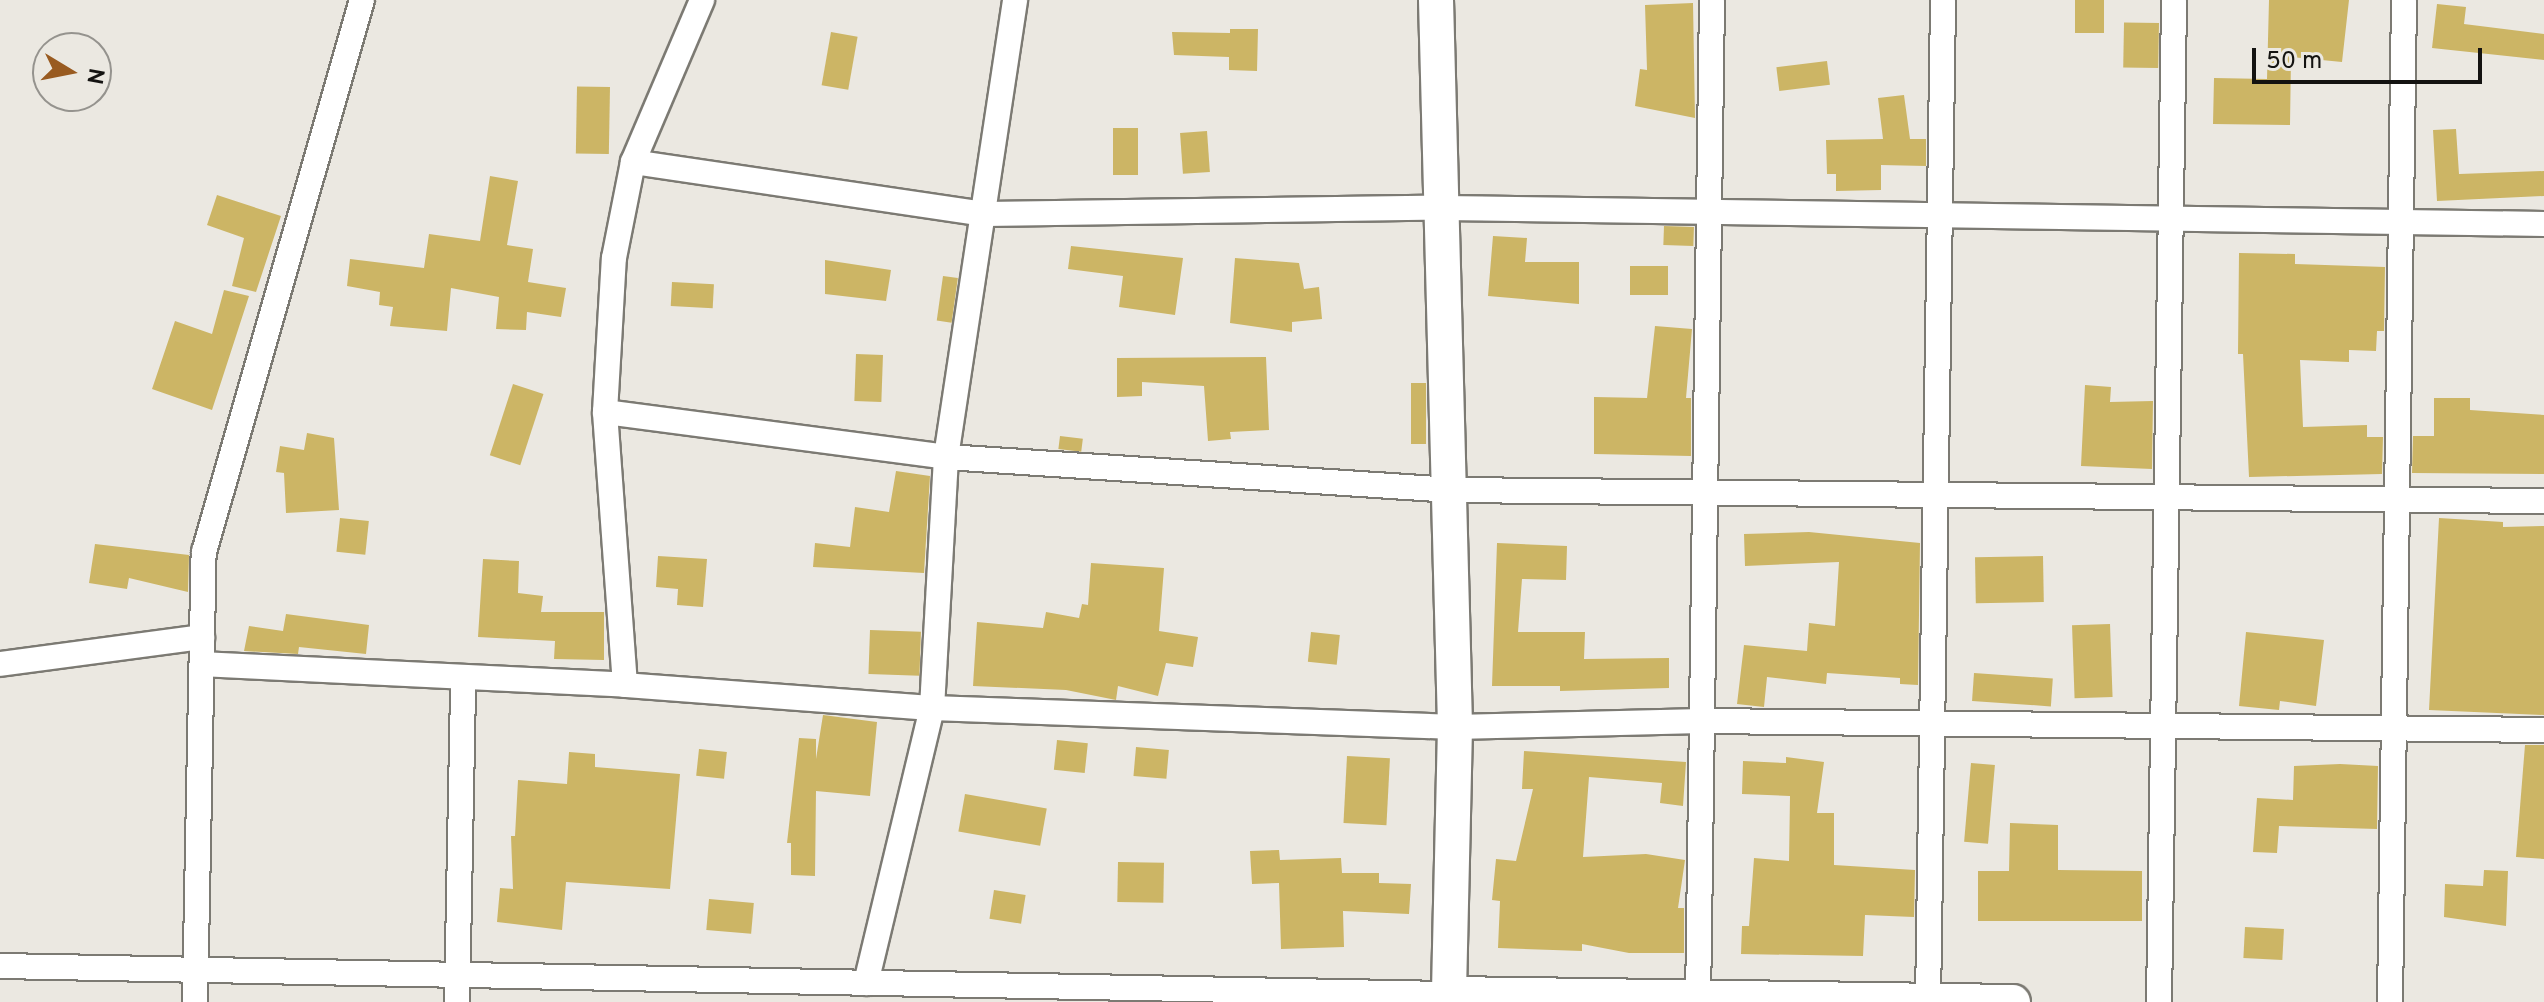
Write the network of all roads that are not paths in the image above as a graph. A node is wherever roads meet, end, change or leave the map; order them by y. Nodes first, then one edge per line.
1 (362, 0) edge
2 (702, 0) edge
3 (1015, 0) edge
4 (1436, 0) edge
5 (1712, 0) edge
6 (1943, 0) edge
7 (2174, 0) edge
8 (2404, 0) edge
9 (633, 162) junction
10 (1442, 208) junction
11 (1709, 213) junction
12 (985, 214) junction
13 (1939, 216) junction
14 (2171, 219) junction
15 (2401, 222) junction
16 (2544, 224) edge
17 (605, 412) junction
18 (946, 457) junction
19 (1452, 490) junction
20 (1705, 490) junction
21 (1935, 493) junction
22 (2167, 496) junction
23 (2397, 499) junction
24 (2544, 501) edge
25 (202, 637) junction
26 (0, 664) edge
27 (202, 664) junction
28 (463, 677) junction
29 (625, 685) junction
30 (932, 708) junction
31 (1702, 721) junction
32 (1932, 724) junction
33 (2163, 726) junction
34 (1455, 727) junction
35 (2393, 729) junction
36 (2544, 730) edge
37 (0, 966) edge
38 (196, 970) junction
39 (457, 975) junction
40 (866, 983) junction
41 (1444, 998) edge
42 (1698, 1000) edge
43 (195, 1002) edge
44 (457, 1002) edge
45 (1928, 1002) edge
46 (2013, 1002) edge
47 (2159, 1002) edge
48 (2390, 1002) edge

1 - 25 street
2 - 9 street
3 - 12 street
4 - 10 main road
5 - 11 street
6 - 13 street
7 - 14 street
8 - 15 street
9 - 12 street
9 - 17 street
10 - 11 street
10 - 12 street
10 - 19 main road
11 - 13 street
11 - 20 street
12 - 18 street
13 - 14 street
13 - 21 street
14 - 15 street
14 - 22 street
15 - 16 street
15 - 23 street
17 - 18 street
17 - 29 street
18 - 19 street
18 - 30 street
19 - 20 street
19 - 34 main road
20 - 21 street
20 - 31 street
21 - 22 street
21 - 32 street
22 - 23 street
22 - 33 street
23 - 24 street
23 - 35 street
25 - 26 street
25 - 27 street
27 - 28 street
27 - 38 street
28 - 29 street
28 - 39 street
29 - 30 street
30 - 34 street
30 - 40 street
31 - 32 street
31 - 34 street
31 - 42 street
32 - 33 street
32 - 45 street
33 - 35 street
33 - 47 street
34 - 41 main road
35 - 36 street
35 - 48 street
37 - 38 street
38 - 39 street
38 - 43 street
39 - 40 street
39 - 44 street
40 - 41 street
41 - 42 main road
42 - 45 main road
45 - 46 main road

